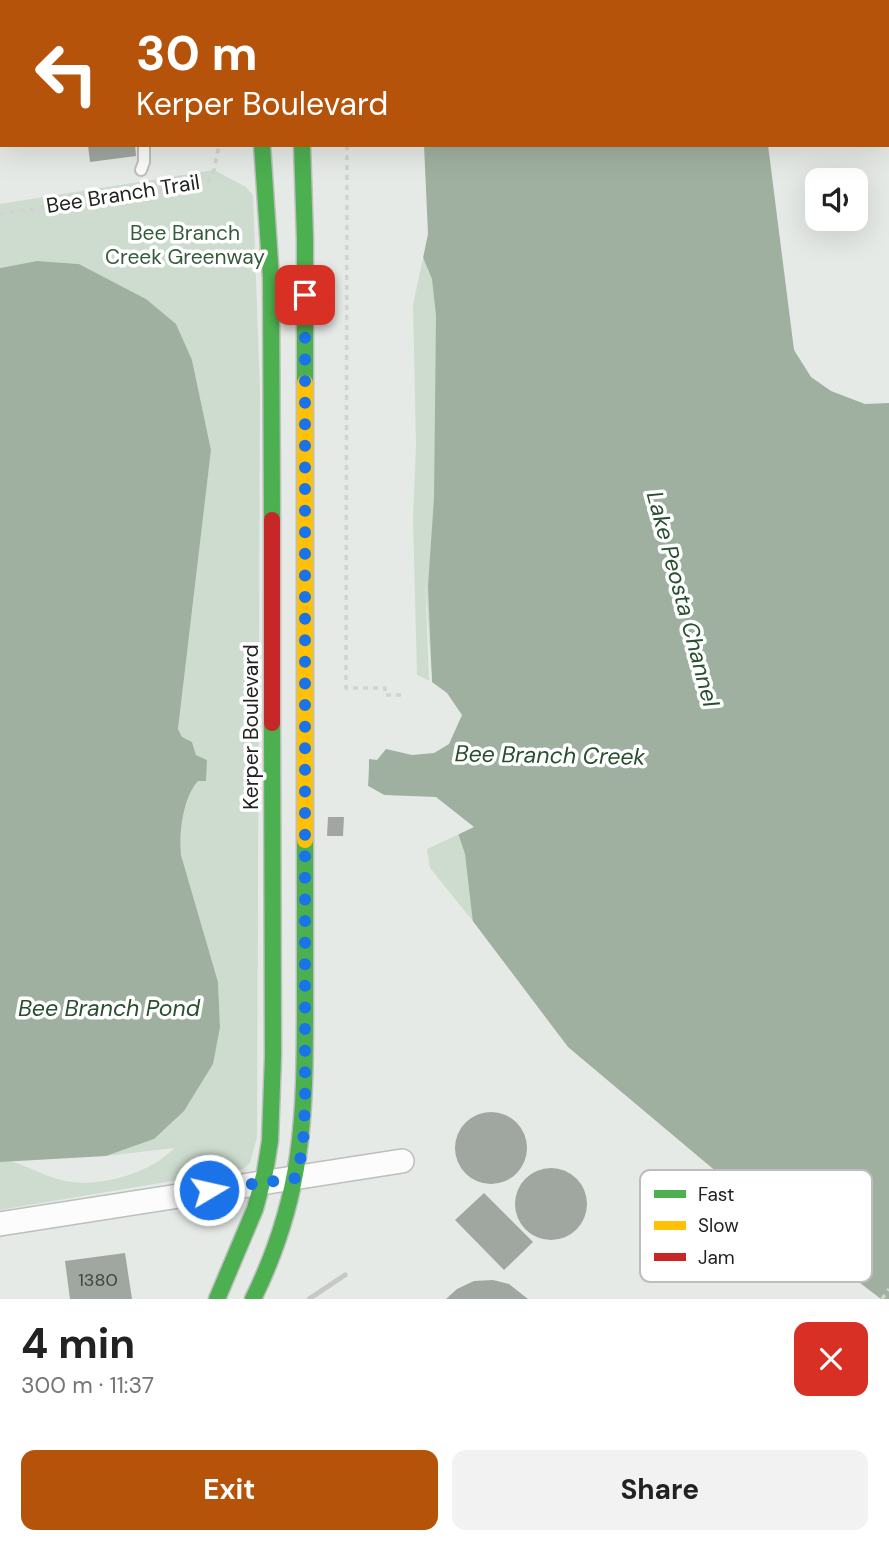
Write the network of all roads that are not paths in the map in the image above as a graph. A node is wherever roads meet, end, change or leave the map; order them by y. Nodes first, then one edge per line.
1 (144, 147) edge
2 (262, 147) edge
3 (302, 147) edge
4 (141, 170) dead end
5 (402, 1161) dead end
6 (296, 1178) junction
7 (262, 1182) junction
8 (0, 1224) edge
9 (217, 1299) edge
10 (253, 1299) edge

1 - 4 lane
2 - 7 main road, Kerper Boulevard
3 - 6 main road
5 - 6 street
6 - 7 street
6 - 10 main road
7 - 8 street
7 - 9 main road, Kerper Boulevard

